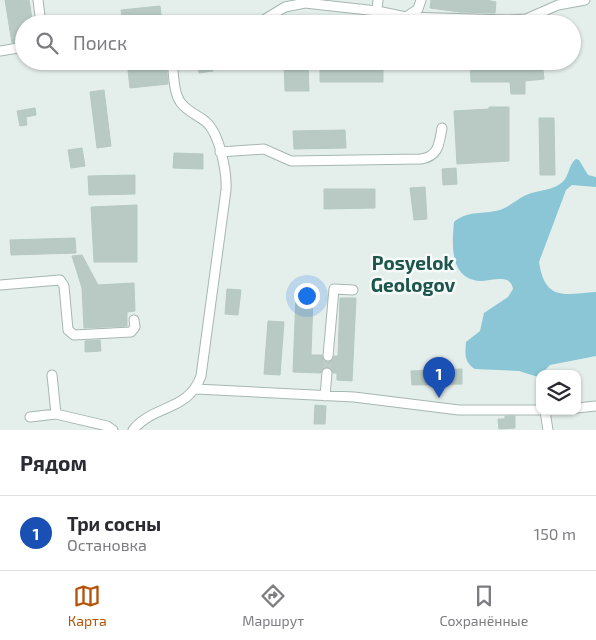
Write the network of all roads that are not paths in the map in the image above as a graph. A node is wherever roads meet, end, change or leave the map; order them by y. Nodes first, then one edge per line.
1 (38, 0) edge
2 (378, 0) edge
3 (422, 0) edge
4 (585, 0) edge
5 (305, 1) edge
6 (556, 2) edge
7 (341, 4) edge
8 (377, 11) junction
9 (40, 15) edge
10 (272, 15) edge
11 (396, 15) edge
12 (409, 15) edge
13 (535, 15) edge
14 (15, 48) edge
15 (0, 51) edge
16 (174, 70) edge
17 (442, 128) dead end
18 (220, 152) junction
19 (0, 285) edge
20 (353, 290) dead end
21 (134, 320) dead end
22 (328, 356) tunnel mouth
23 (327, 373) tunnel mouth
24 (52, 375) dead end
25 (196, 389) junction
26 (325, 396) junction
27 (596, 406) edge
28 (581, 408) edge
29 (536, 410) edge
30 (56, 414) junction
31 (545, 415) edge
32 (30, 417) dead end
33 (113, 430) edge
34 (133, 430) edge
35 (548, 430) edge

1 - 9 street
2 - 8 street
3 - 12 street
4 - 6 street
5 - 7 street
5 - 10 street
6 - 13 street
7 - 8 street
8 - 11 street
14 - 15 street
16 - 18 street
17 - 18 street
18 - 25 street
19 - 21 street
20 - 22 street
23 - 26 street
24 - 30 street
25 - 26 street
25 - 34 street
26 - 29 street
27 - 28 street
30 - 32 street
30 - 33 street
31 - 35 street

